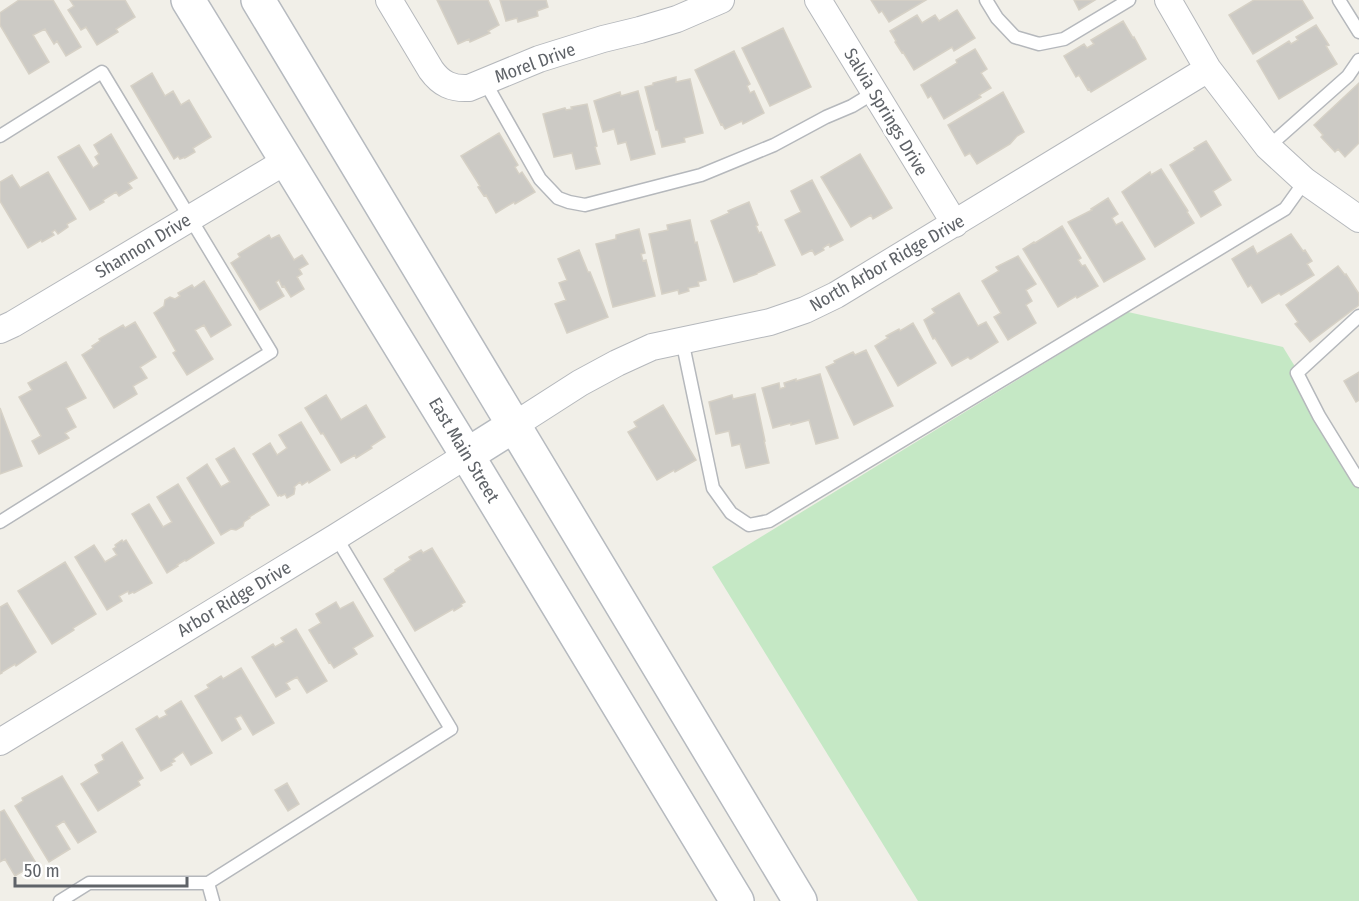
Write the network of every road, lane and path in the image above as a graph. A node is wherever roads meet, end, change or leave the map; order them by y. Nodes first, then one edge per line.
1 (188, 0) edge
2 (258, 0) edge
3 (389, 0) edge
4 (721, 0) edge
5 (818, 0) edge
6 (986, 0) edge
7 (1129, 0) edge
8 (1168, 0) edge
9 (1339, 0) edge
10 (1359, 32) edge
11 (1359, 60) edge
12 (1208, 69) junction
13 (485, 82) junction
14 (874, 92) junction
15 (0, 136) edge
16 (1268, 147) junction
17 (286, 161) junction
18 (1305, 182) junction
19 (1357, 212) edge
20 (190, 218) junction
21 (955, 224) junction
22 (1359, 316) edge
23 (0, 330) edge
24 (682, 340) junction
25 (513, 426) junction
26 (467, 455) junction
27 (1359, 481) edge
28 (0, 522) edge
29 (336, 537) junction
30 (0, 742) edge
31 (208, 883) junction
32 (60, 901) edge
33 (213, 901) edge
34 (737, 901) edge
35 (800, 901) edge

1 - 17 main road, East Main Street
2 - 25 main road
3 - 13 street, Morel Drive
4 - 13 street, Morel Drive
5 - 14 street, Salvia Springs Drive
6 - 7 lane
8 - 12 street
9 - 10 lane
11 - 16 lane
12 - 16 street
12 - 21 street, North Arbor Ridge Drive
13 - 14 lane
14 - 21 street, Salvia Springs Drive
15 - 20 lane
16 - 18 street
17 - 20 street, Shannon Drive
17 - 26 main road, East Main Street
18 - 19 street
18 - 24 lane
20 - 23 street, Shannon Drive
20 - 28 lane
21 - 24 street, North Arbor Ridge Drive
22 - 27 lane
24 - 25 street, North Arbor Ridge Drive
25 - 26 main road
25 - 35 main road
26 - 29 street, Arbor Ridge Drive
26 - 34 main road, East Main Street
29 - 30 street, Arbor Ridge Drive
29 - 31 lane
31 - 32 lane
31 - 33 lane

